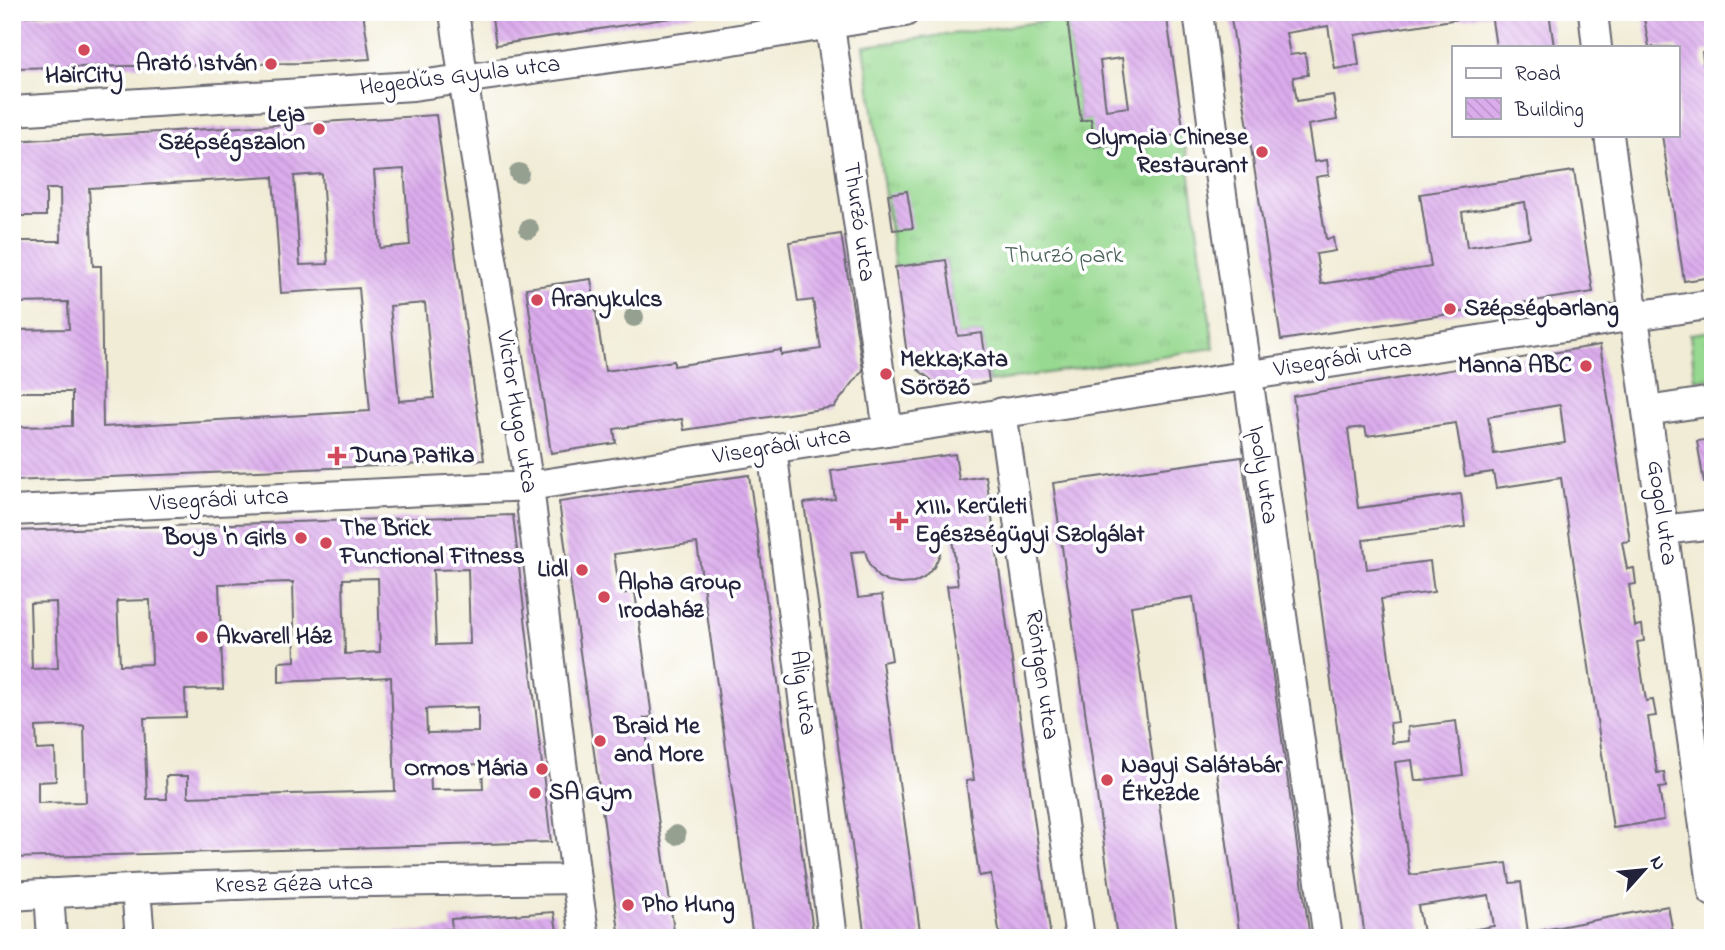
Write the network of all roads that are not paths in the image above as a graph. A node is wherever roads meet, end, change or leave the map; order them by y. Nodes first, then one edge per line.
1 (454, 12) edge
2 (905, 12) edge
3 (1199, 12) edge
4 (1593, 12) edge
5 (829, 18) edge
6 (1597, 46) edge
7 (463, 79) junction
8 (12, 111) edge
9 (1609, 136) edge
10 (1713, 303) edge
11 (1634, 316) junction
12 (1247, 375) junction
13 (1713, 401) edge
14 (1647, 411) junction
15 (1002, 412) junction
16 (888, 431) junction
17 (772, 448) junction
18 (529, 486) junction
19 (12, 511) edge
20 (1713, 524) edge
21 (1663, 530) junction
22 (576, 879) junction
23 (135, 889) junction
24 (1713, 892) edge
25 (49, 893) junction
26 (12, 896) edge
27 (52, 938) edge
28 (140, 938) edge
29 (585, 938) edge
30 (833, 938) edge
31 (1080, 938) edge
32 (1328, 938) edge

1 - 7 street, Victor Hugo utca
2 - 5 street, Hegedűs Gyula utca
3 - 12 street, Ipoly utca
4 - 6 street
5 - 7 street, Hegedűs Gyula utca
5 - 16 street, Thurzó utca
7 - 8 street, Hegedűs Gyula utca
7 - 18 street, Victor Hugo utca
9 - 11 street, Gogol utca
10 - 11 street, Visegrádi utca
11 - 12 street, Visegrádi utca
11 - 14 street, Gogol utca
12 - 15 street, Visegrádi utca
12 - 32 street, Ipoly utca
13 - 14 street
14 - 21 street, Gogol utca
15 - 16 street, Visegrádi utca
15 - 31 street, Röntgen utca
16 - 17 street, Visegrádi utca
17 - 18 street, Visegrádi utca
17 - 30 street, Alig utca
18 - 19 street, Visegrádi utca
18 - 22 street, Victor Hugo utca
20 - 21 street
21 - 24 street, Gogol utca
22 - 23 street, Kresz Géza utca
22 - 29 street, Victor Hugo utca
23 - 25 street, Kresz Géza utca
23 - 28 street
25 - 26 street, Kresz Géza utca
25 - 27 street

